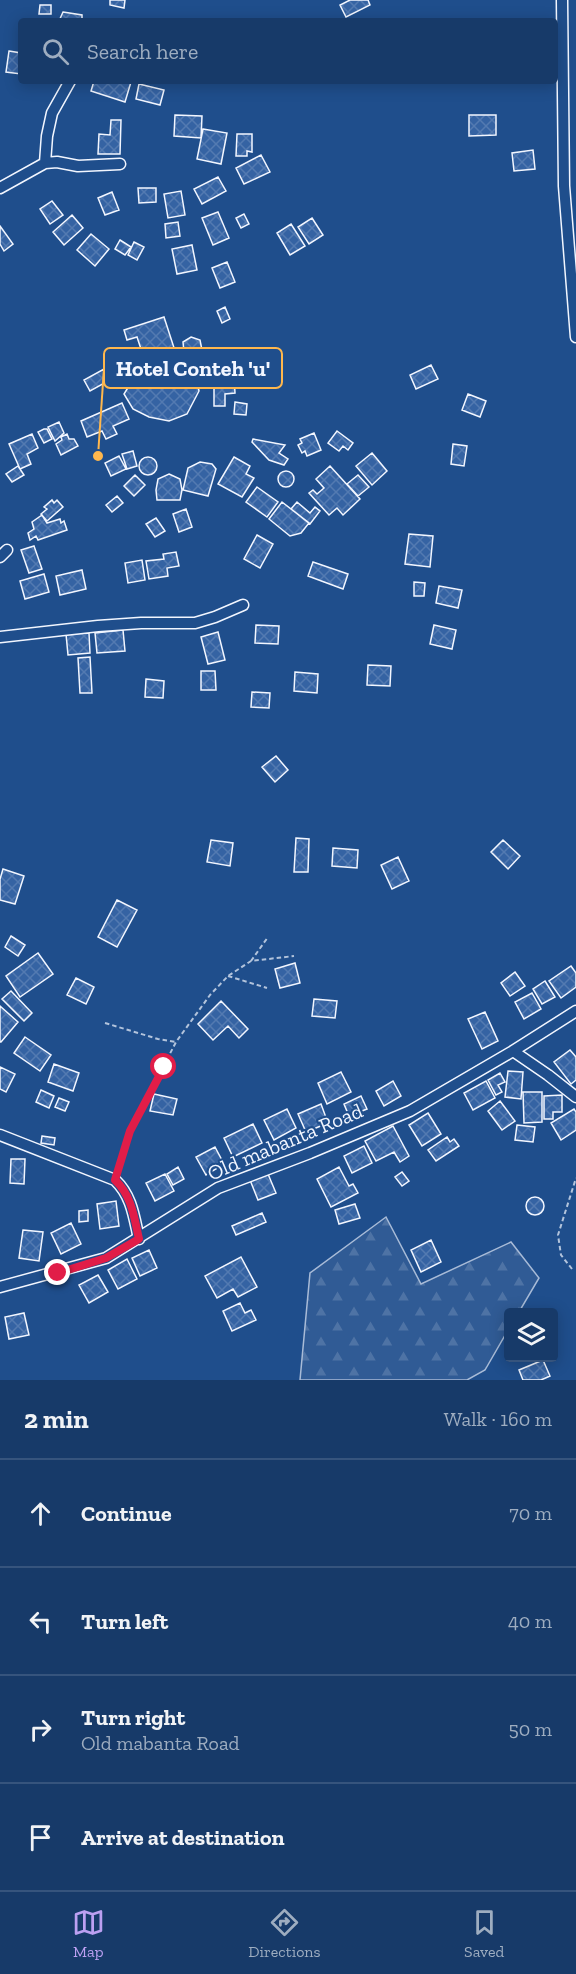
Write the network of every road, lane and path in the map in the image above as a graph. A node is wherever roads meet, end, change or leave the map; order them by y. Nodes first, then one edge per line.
1 (562, 0) edge
2 (68, 84) edge
3 (45, 163) junction
4 (120, 164) dead end
5 (0, 188) edge
6 (576, 337) edge
7 (243, 605) dead end
8 (0, 637) edge
9 (268, 937) dead end
10 (294, 956) dead end
11 (250, 961) junction
12 (228, 976) junction
13 (267, 988) dead end
14 (576, 1011) edge
15 (105, 1023) dead end
16 (176, 1042) junction
17 (513, 1051) junction
18 (576, 1097) edge
19 (0, 1135) edge
20 (576, 1178) edge
21 (115, 1180) junction
22 (139, 1239) junction
23 (572, 1269) dead end
24 (0, 1287) edge

1 - 6 street
2 - 3 street
3 - 4 street
3 - 5 street
7 - 8 street
9 - 11 path
10 - 11 path
11 - 12 path
12 - 13 path
12 - 16 path
14 - 17 street, Old mabanta Road
15 - 16 path
16 - 21 path
17 - 18 street
17 - 22 street, Old mabanta Road
19 - 21 street
20 - 23 path
21 - 22 street
22 - 24 street, Old mabanta Road

